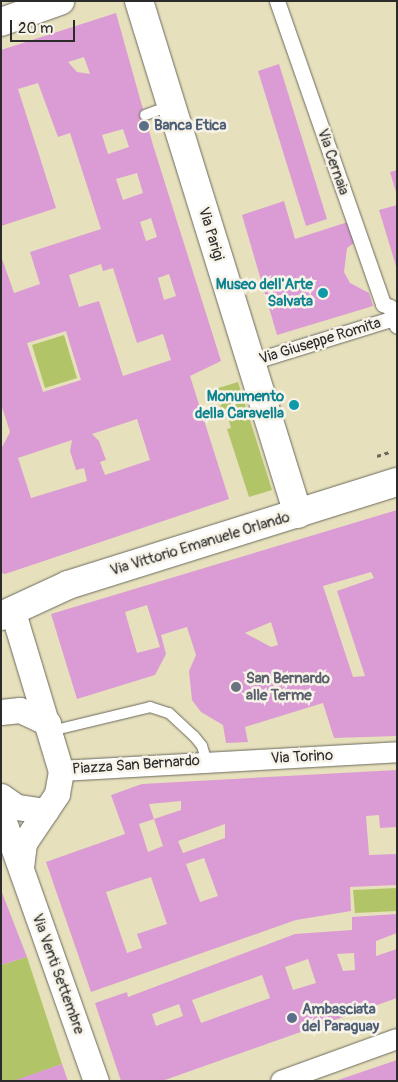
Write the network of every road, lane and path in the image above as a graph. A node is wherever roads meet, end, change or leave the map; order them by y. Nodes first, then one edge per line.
1 (60, 1) edge
2 (139, 1) edge
3 (277, 1) edge
4 (1, 22) edge
5 (171, 106) junction
6 (145, 115) dead end
7 (396, 320) edge
8 (251, 362) junction
9 (388, 458) edge
10 (397, 482) edge
11 (295, 506) junction
12 (5, 612) edge
13 (1, 712) edge
14 (49, 727) junction
15 (397, 752) edge
16 (207, 762) junction
17 (61, 771) junction
18 (1, 796) edge
19 (46, 810) junction
20 (1, 813) edge
21 (21, 867) junction
22 (397, 1039) edge
23 (96, 1081) edge
24 (281, 1081) edge

1 - 4 main road
2 - 5 main road, Via Parigi
3 - 7 street, Via Cernaia
5 - 6 lane
5 - 8 main road, Via Parigi
7 - 8 street, Via Giuseppe Romita
8 - 11 main road, Via Giuseppe Romita
9 - 11 main road, Via Vittorio Emanuele Orlando
10 - 11 main road, Via Vittorio Emanuele Orlando
11 - 12 main road, Via Vittorio Emanuele Orlando
12 - 14 street, Piazza San Bernardo
13 - 14 street
14 - 16 lane, Piazza San Bernardo
14 - 17 street, Piazza San Bernardo
15 - 16 street, Via Torino
16 - 17 street, Piazza San Bernardo
17 - 19 street, Piazza San Bernardo
18 - 19 street
19 - 21 street, Piazza San Bernardo
20 - 21 street
21 - 23 street, Via Venti Settembre
22 - 24 street

